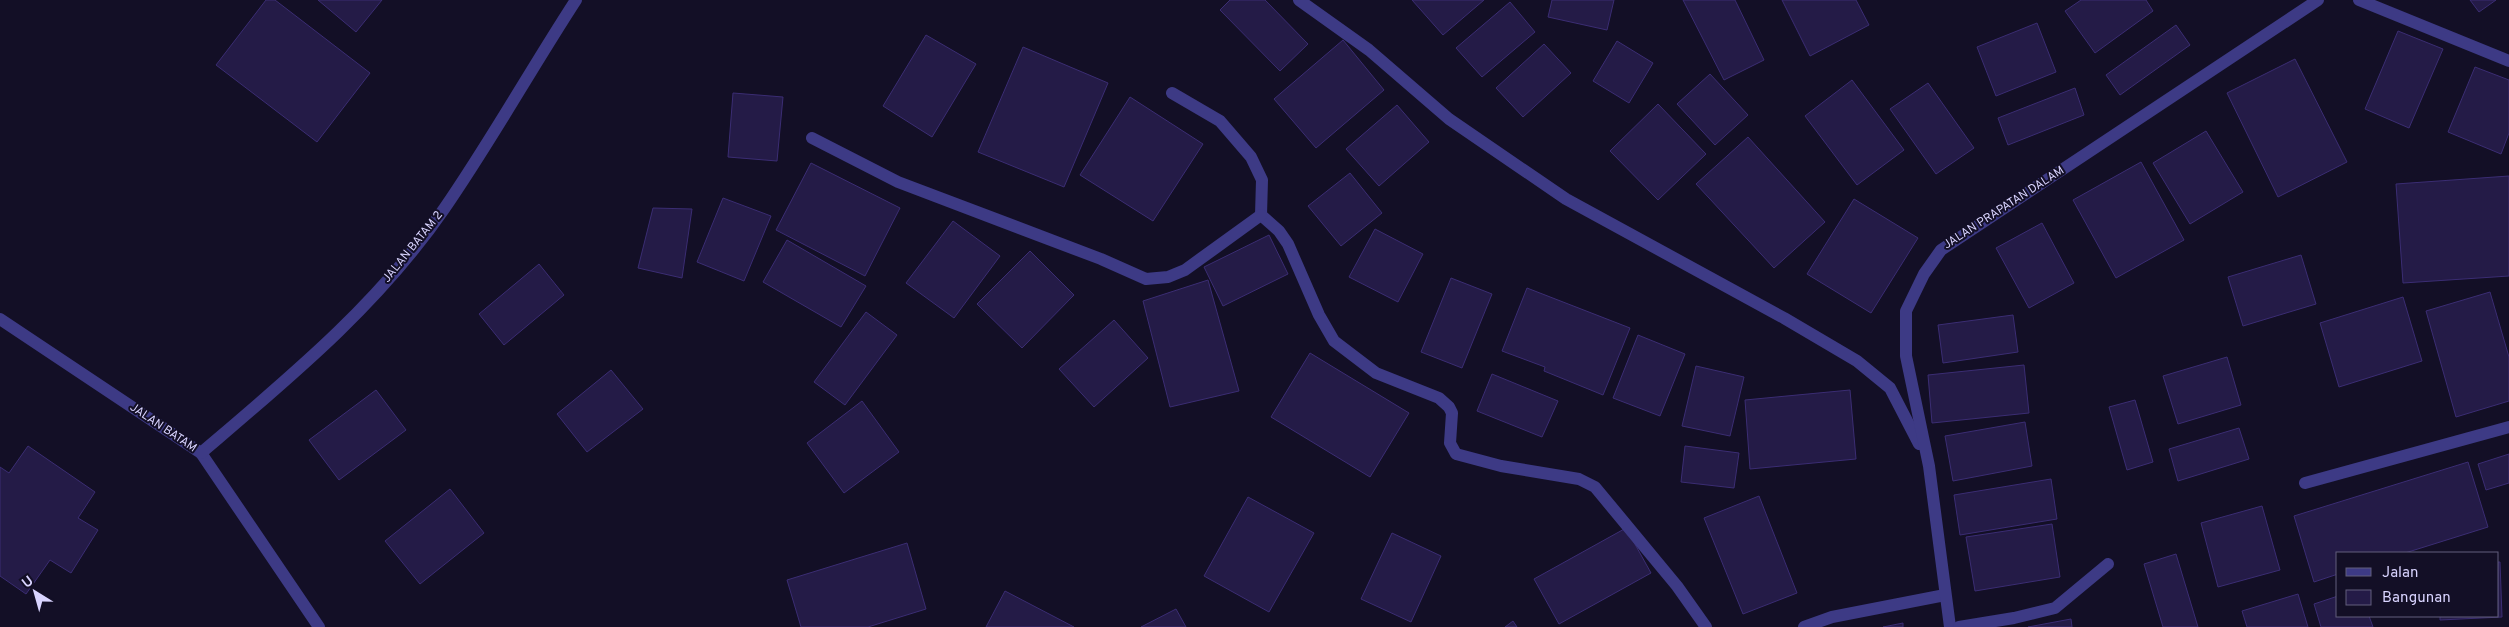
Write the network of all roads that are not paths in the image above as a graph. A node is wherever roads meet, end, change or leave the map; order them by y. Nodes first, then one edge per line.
1 (576, 0) edge
2 (1299, 0) edge
3 (2318, 0) edge
4 (2359, 0) edge
5 (2509, 61) edge
6 (1172, 93) dead end
7 (812, 138) dead end
8 (1261, 215) junction
9 (0, 319) edge
10 (2509, 427) edge
11 (201, 453) junction
12 (1929, 466) junction
13 (2305, 483) dead end
14 (2108, 564) dead end
15 (1945, 595) junction
16 (319, 627) edge
17 (1706, 627) edge
18 (1804, 627) edge
19 (1950, 627) edge
20 (1959, 627) edge

1 - 11 street, JALAN BATAM 2
2 - 12 street
3 - 12 street, JALAN PRAPATAN DALAM
4 - 5 street
6 - 8 street
7 - 8 street
8 - 17 street
9 - 11 street, JALAN BATAM
10 - 13 street
11 - 16 street, JALAN BATAM
12 - 15 street, JALAN PRAPATAN DALAM
14 - 20 street
15 - 18 street
15 - 19 street, JALAN PRAPATAN DALAM

